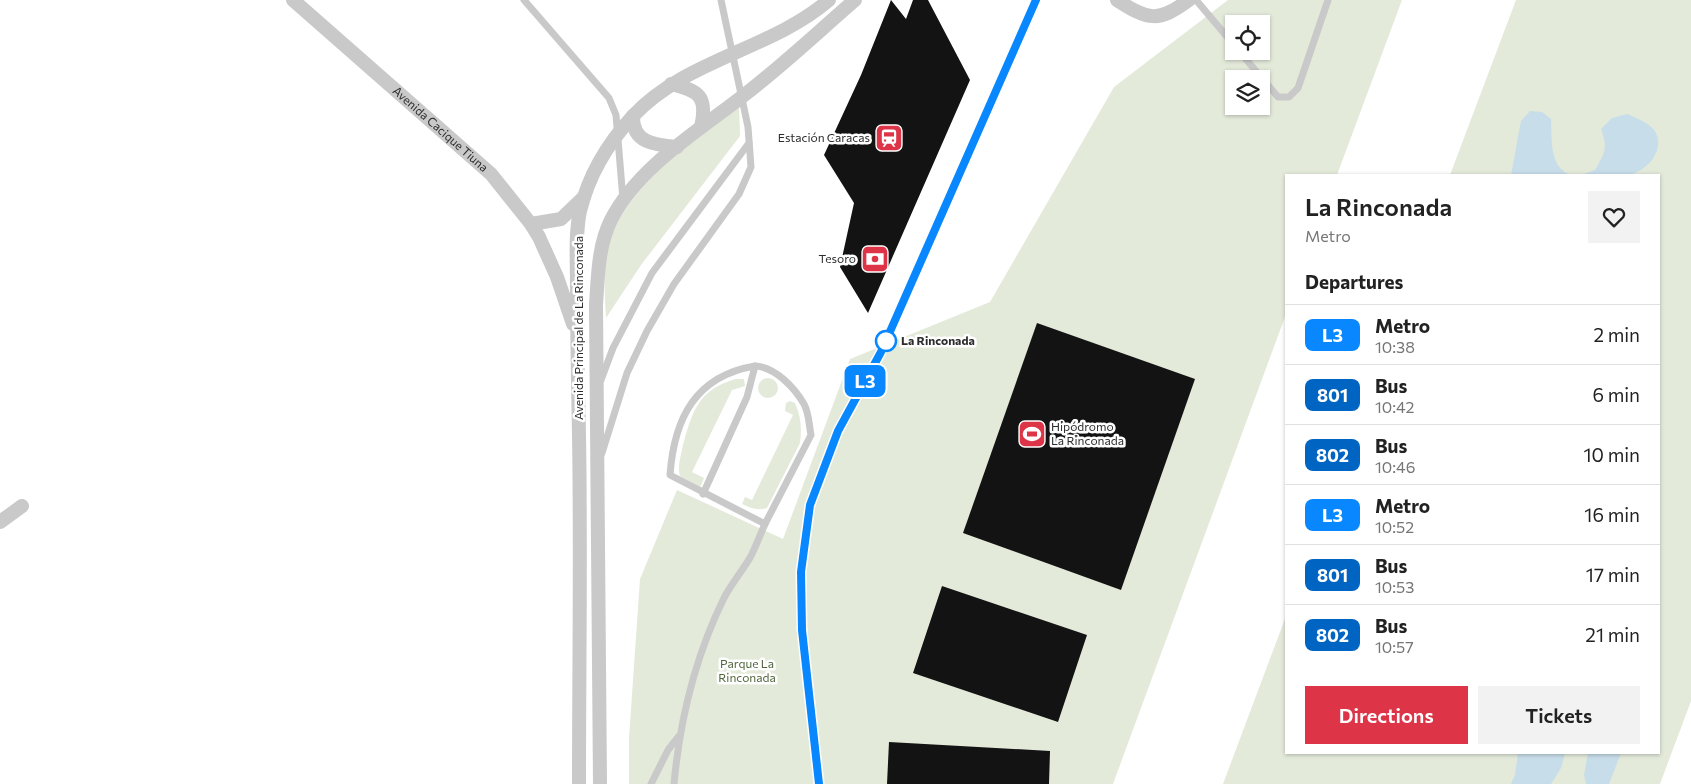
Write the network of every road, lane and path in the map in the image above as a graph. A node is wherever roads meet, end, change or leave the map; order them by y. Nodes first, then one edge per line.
1 (293, 0) edge
2 (524, 0) edge
3 (721, 0) edge
4 (830, 0) edge
5 (855, 0) edge
6 (1117, 0) edge
7 (1189, 0) edge
8 (1196, 0) edge
9 (1328, 0) edge
10 (1225, 34) edge
11 (733, 54) junction
12 (1247, 60) edge
13 (671, 84) junction
14 (743, 96) junction
15 (633, 116) junction
16 (701, 127) junction
17 (618, 134) junction
18 (749, 143) junction
19 (677, 147) junction
20 (586, 195) junction
21 (623, 200) junction
22 (531, 224) junction
23 (576, 333) junction
24 (755, 366) junction
25 (598, 390) junction
26 (598, 465) junction
27 (703, 494) junction
28 (22, 506) dead end
29 (0, 522) edge
30 (765, 524) junction
31 (679, 736) junction
32 (579, 784) edge
33 (600, 784) edge
34 (651, 784) edge
35 (674, 784) edge

1 - 22 street, Avenida Cacique Tiuna
2 - 17 lane
3 - 11 lane
4 - 11 street, Avenida Principal de La Rinconada
5 - 14 street, Avenida Principal de La Rinconada
6 - 7 street
8 - 10 lane
9 - 12 lane
11 - 13 street, Avenida Principal de La Rinconada
11 - 14 lane
13 - 15 street, Avenida Principal de La Rinconada
13 - 16 street
14 - 16 street, Avenida Principal de La Rinconada
14 - 18 lane
15 - 17 street, Avenida Principal de La Rinconada
15 - 19 street
16 - 19 street, Avenida Principal de La Rinconada
17 - 20 street, Avenida Principal de La Rinconada
17 - 21 lane
18 - 25 lane
18 - 26 lane
19 - 21 street, Avenida Principal de La Rinconada
20 - 22 street
20 - 23 street, Avenida Principal de La Rinconada
21 - 25 street, Avenida Principal de La Rinconada
22 - 23 street, Avenida Cacique Tiuna
23 - 32 street, Avenida Principal de La Rinconada
24 - 27 lane
24 - 27 lane
24 - 30 lane
25 - 26 street, Avenida Principal de La Rinconada
26 - 33 street, Avenida Principal de La Rinconada
27 - 30 lane
28 - 29 street
30 - 31 lane
31 - 34 lane
31 - 35 lane

